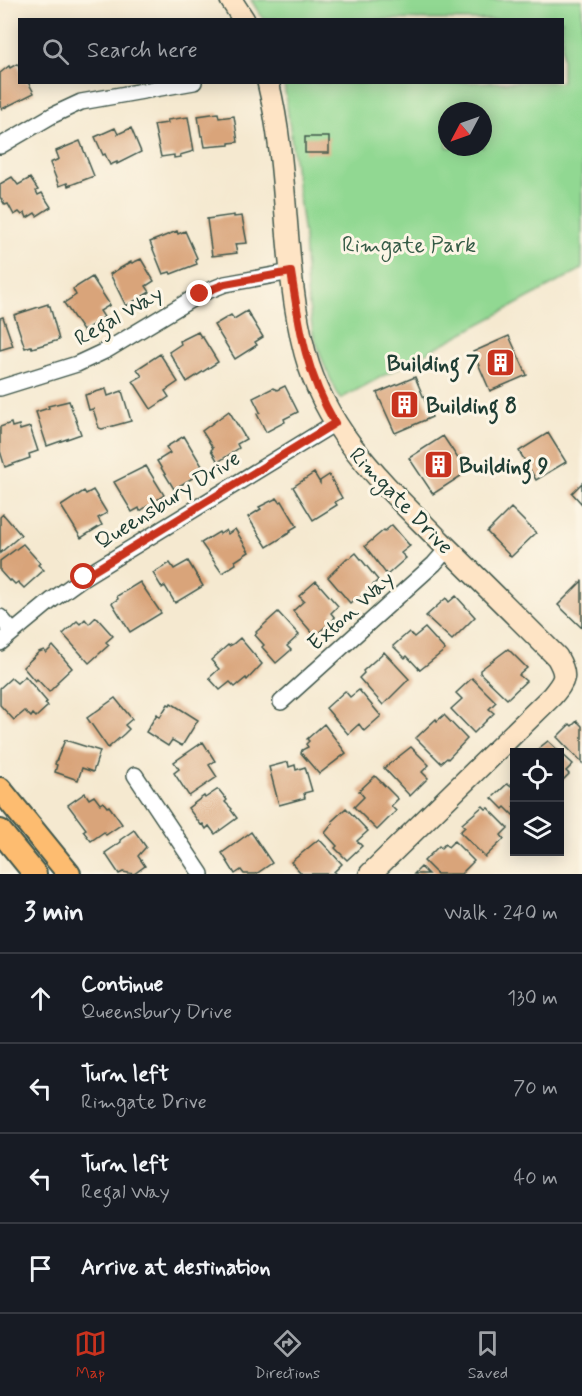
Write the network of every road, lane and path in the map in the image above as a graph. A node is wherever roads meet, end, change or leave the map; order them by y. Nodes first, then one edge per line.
1 (231, 0) edge
2 (243, 18) edge
3 (183, 84) edge
4 (268, 84) edge
5 (0, 146) edge
6 (291, 272) junction
7 (0, 388) edge
8 (335, 423) junction
9 (447, 548) junction
10 (0, 617) edge
11 (13, 632) junction
12 (0, 643) edge
13 (280, 702) dead end
14 (135, 775) dead end
15 (0, 789) edge
16 (0, 831) edge
17 (35, 874) edge
18 (69, 874) edge
19 (201, 874) edge
20 (370, 874) edge

1 - 2 street
3 - 5 street
4 - 6 street, Rimgate Drive
6 - 7 street, Regal Way
6 - 8 street, Rimgate Drive
8 - 9 street, Rimgate Drive
8 - 11 street, Queensbury Drive
9 - 13 street, Exton Way
9 - 20 street, Rimgate Drive
10 - 11 street
11 - 12 street, Queensbury Drive
14 - 19 street
15 - 18 main road
16 - 17 main road

